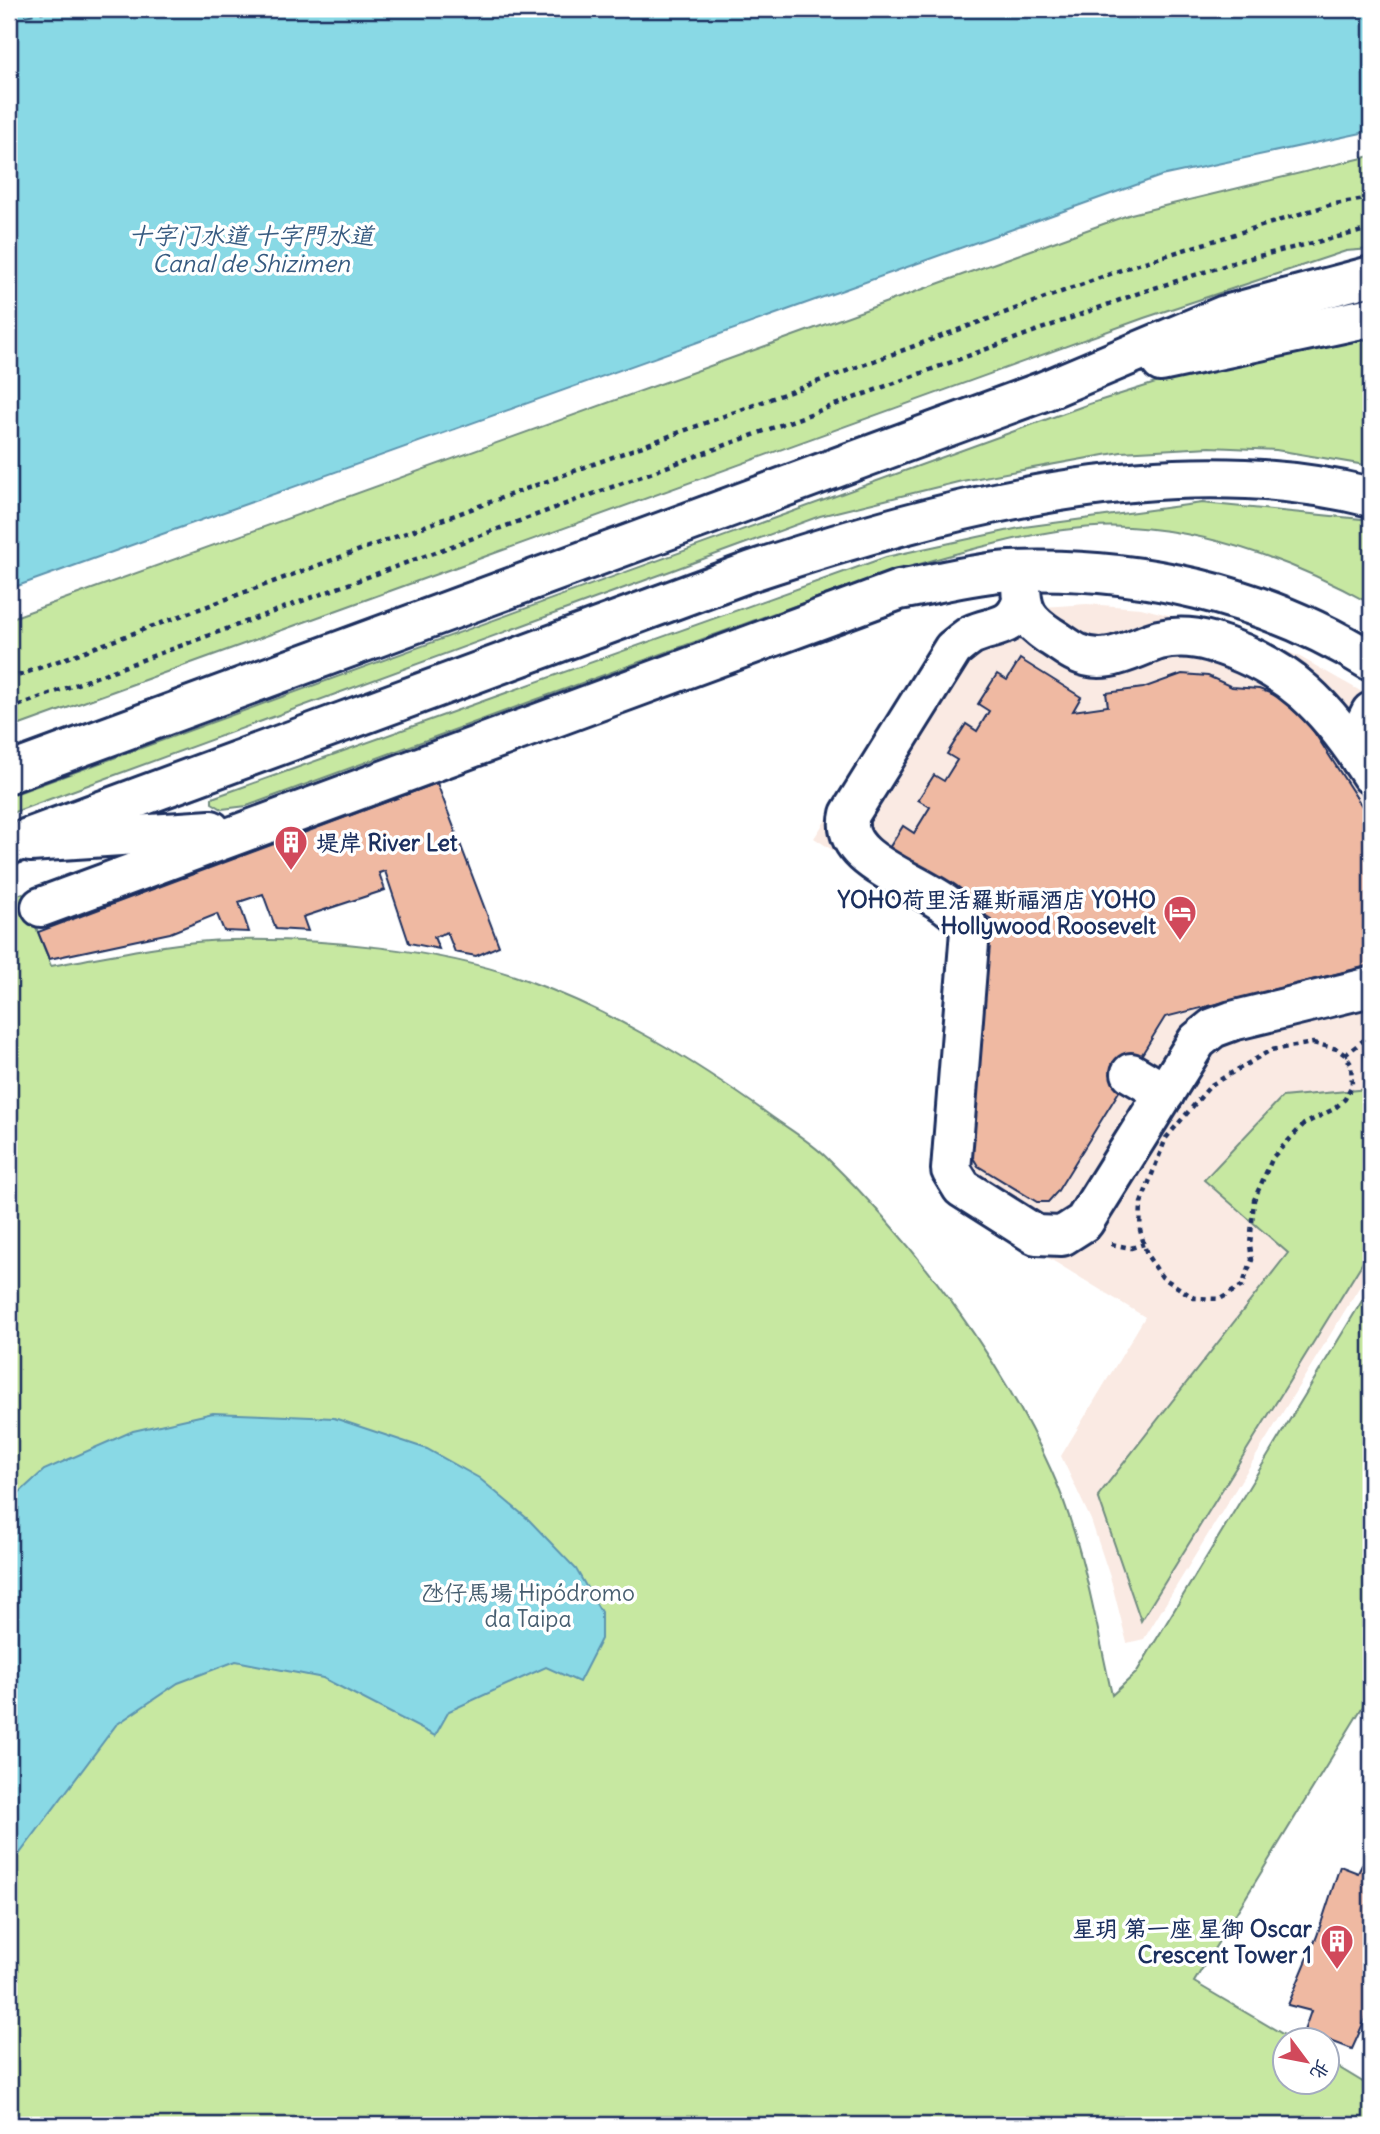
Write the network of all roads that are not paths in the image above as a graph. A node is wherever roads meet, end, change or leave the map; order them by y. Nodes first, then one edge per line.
1 (1371, 276) edge
2 (1371, 317) edge
3 (1044, 391) junction
4 (1371, 497) edge
5 (1021, 588) junction
6 (1371, 661) edge
7 (1371, 712) edge
8 (1366, 767) edge
9 (9, 773) edge
10 (252, 827) junction
11 (12, 844) edge
12 (41, 907) dead end
13 (1371, 988) edge
14 (1131, 1073) dead end
15 (1165, 1093) junction

1 - 3 main road
2 - 3 main road
3 - 9 main road
4 - 11 main road
5 - 6 main road
5 - 8 main road
5 - 10 main road
5 - 15 main road
7 - 8 main road
10 - 11 main road
10 - 12 main road
13 - 15 main road
14 - 15 main road

